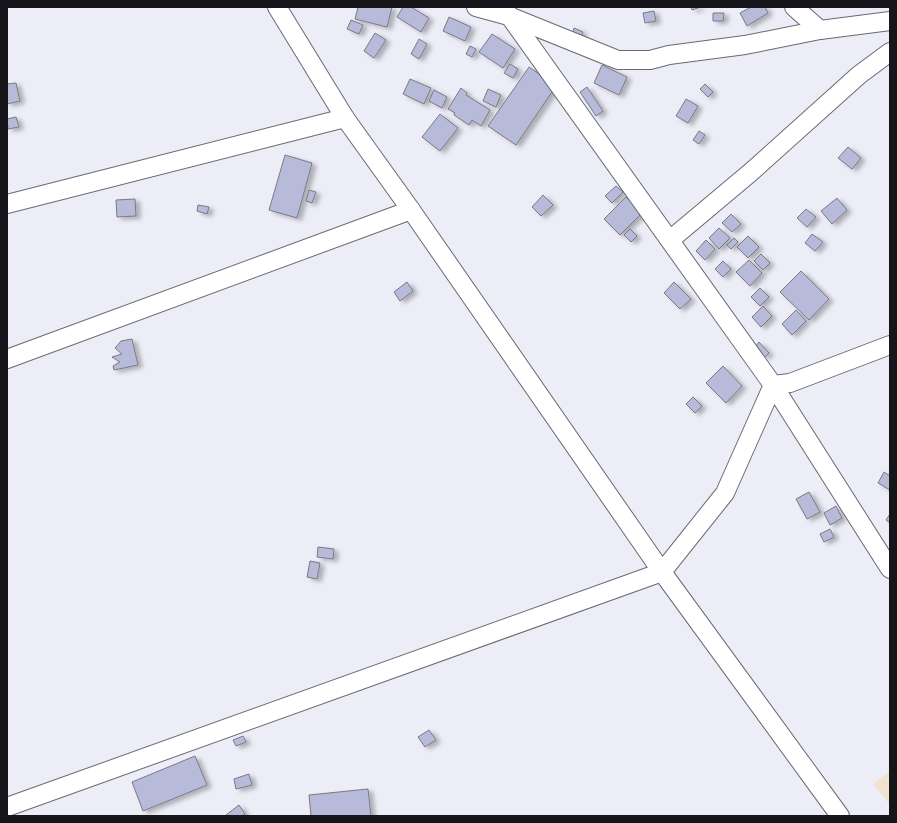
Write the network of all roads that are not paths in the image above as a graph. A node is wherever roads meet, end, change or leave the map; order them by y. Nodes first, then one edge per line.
1 (277, 7) edge
2 (476, 7) edge
3 (794, 7) edge
4 (506, 12) edge
5 (890, 21) edge
6 (820, 30) junction
7 (890, 52) edge
8 (345, 118) junction
9 (7, 204) edge
10 (411, 210) junction
11 (670, 240) junction
12 (890, 345) edge
13 (7, 359) edge
14 (773, 385) junction
15 (890, 569) edge
16 (662, 572) junction
17 (7, 807) edge
18 (840, 816) edge

1 - 8 street
2 - 4 street
3 - 6 street
4 - 6 street
4 - 11 street
5 - 6 street
7 - 11 street
8 - 9 street
8 - 10 street
10 - 13 street
10 - 16 street
11 - 14 street
12 - 14 street
14 - 15 street
14 - 16 street
16 - 17 street
16 - 18 street

